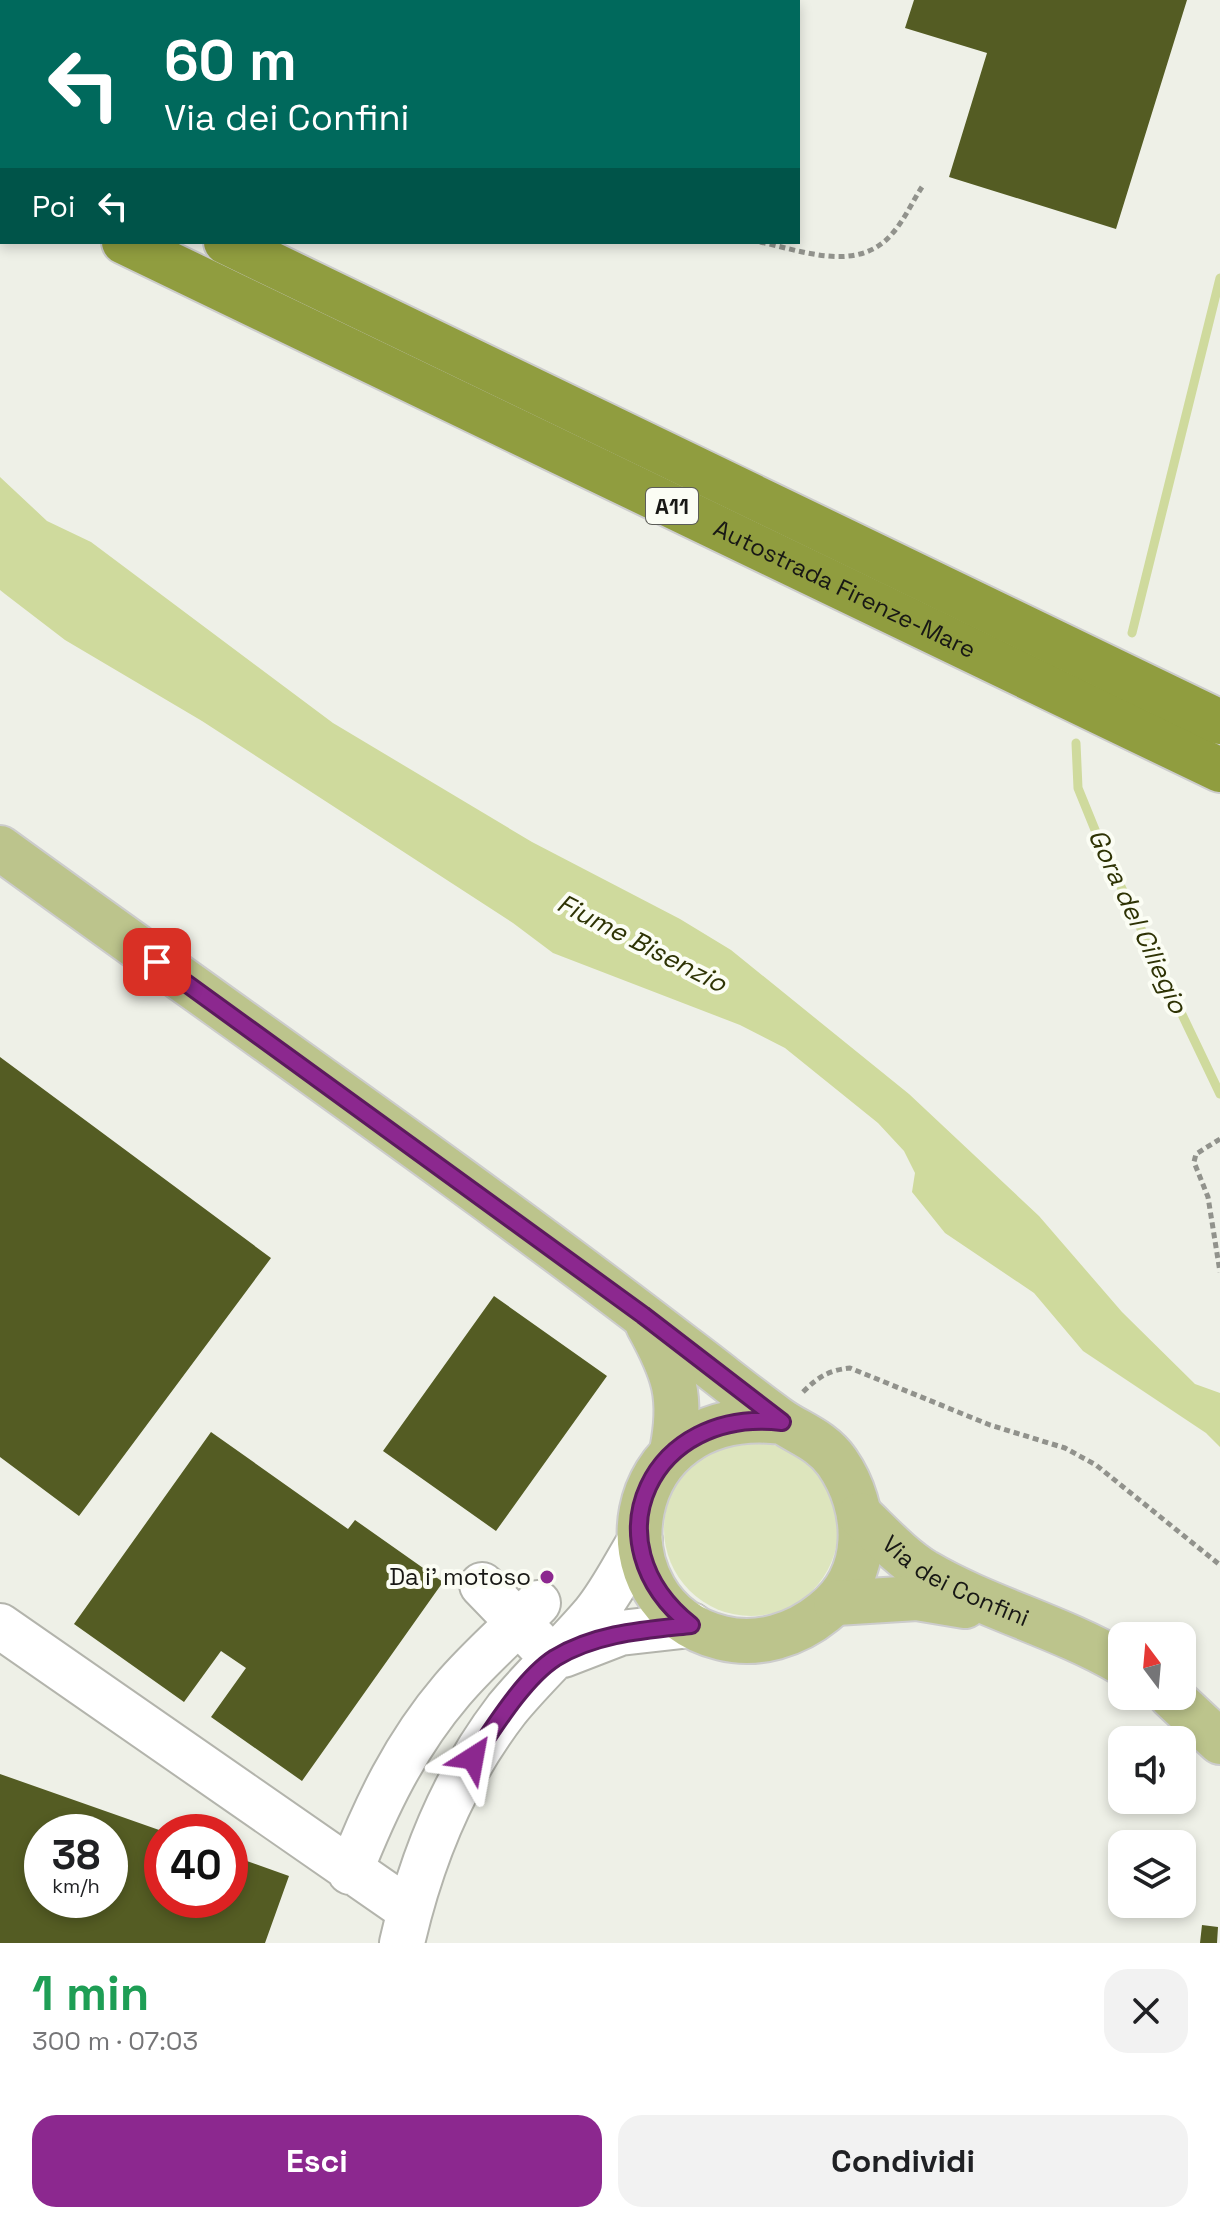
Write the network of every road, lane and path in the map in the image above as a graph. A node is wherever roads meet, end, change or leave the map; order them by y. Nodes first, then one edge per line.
1 (922, 187) dead end
2 (128, 244) edge
3 (230, 244) edge
4 (769, 244) edge
5 (1220, 722) edge
6 (1220, 770) edge
7 (0, 848) edge
8 (1220, 1139) edge
9 (1220, 1272) edge
10 (643, 1315) junction
11 (782, 1422) junction
12 (672, 1451) junction
13 (860, 1515) junction
14 (640, 1541) junction
15 (1220, 1565) edge
16 (482, 1585) dead end
17 (836, 1603) junction
18 (528, 1613) junction
19 (691, 1625) junction
20 (0, 1626) edge
21 (1061, 1630) junction
22 (1108, 1655) edge
23 (553, 1659) junction
24 (1186, 1710) edge
25 (1220, 1742) edge
26 (350, 1872) junction
27 (406, 1927) edge

1 - 4 path
2 - 6 highway, Autostrada Firenze-Mare / A11
3 - 5 highway, Autostrada Firenze-Mare / A11
7 - 10 main road, Via dei Confini
8 - 9 path
10 - 11 main road, Via dei Confini
10 - 12 main road, Via dei Confini
11 - 12 main road, Via dei Confini
11 - 13 main road, Via dei Confini
11 - 15 path
12 - 14 main road, Via dei Confini
13 - 17 main road, Via dei Confini
13 - 21 main road, Via dei Confini
14 - 19 main road, Via dei Confini
14 - 23 street
16 - 18 street
17 - 19 main road, Via dei Confini
17 - 21 main road, Via dei Confini
18 - 23 street
18 - 26 street
19 - 23 street
20 - 26 street
21 - 22 main road, Via dei Confini
23 - 27 street
24 - 25 main road
26 - 27 street

